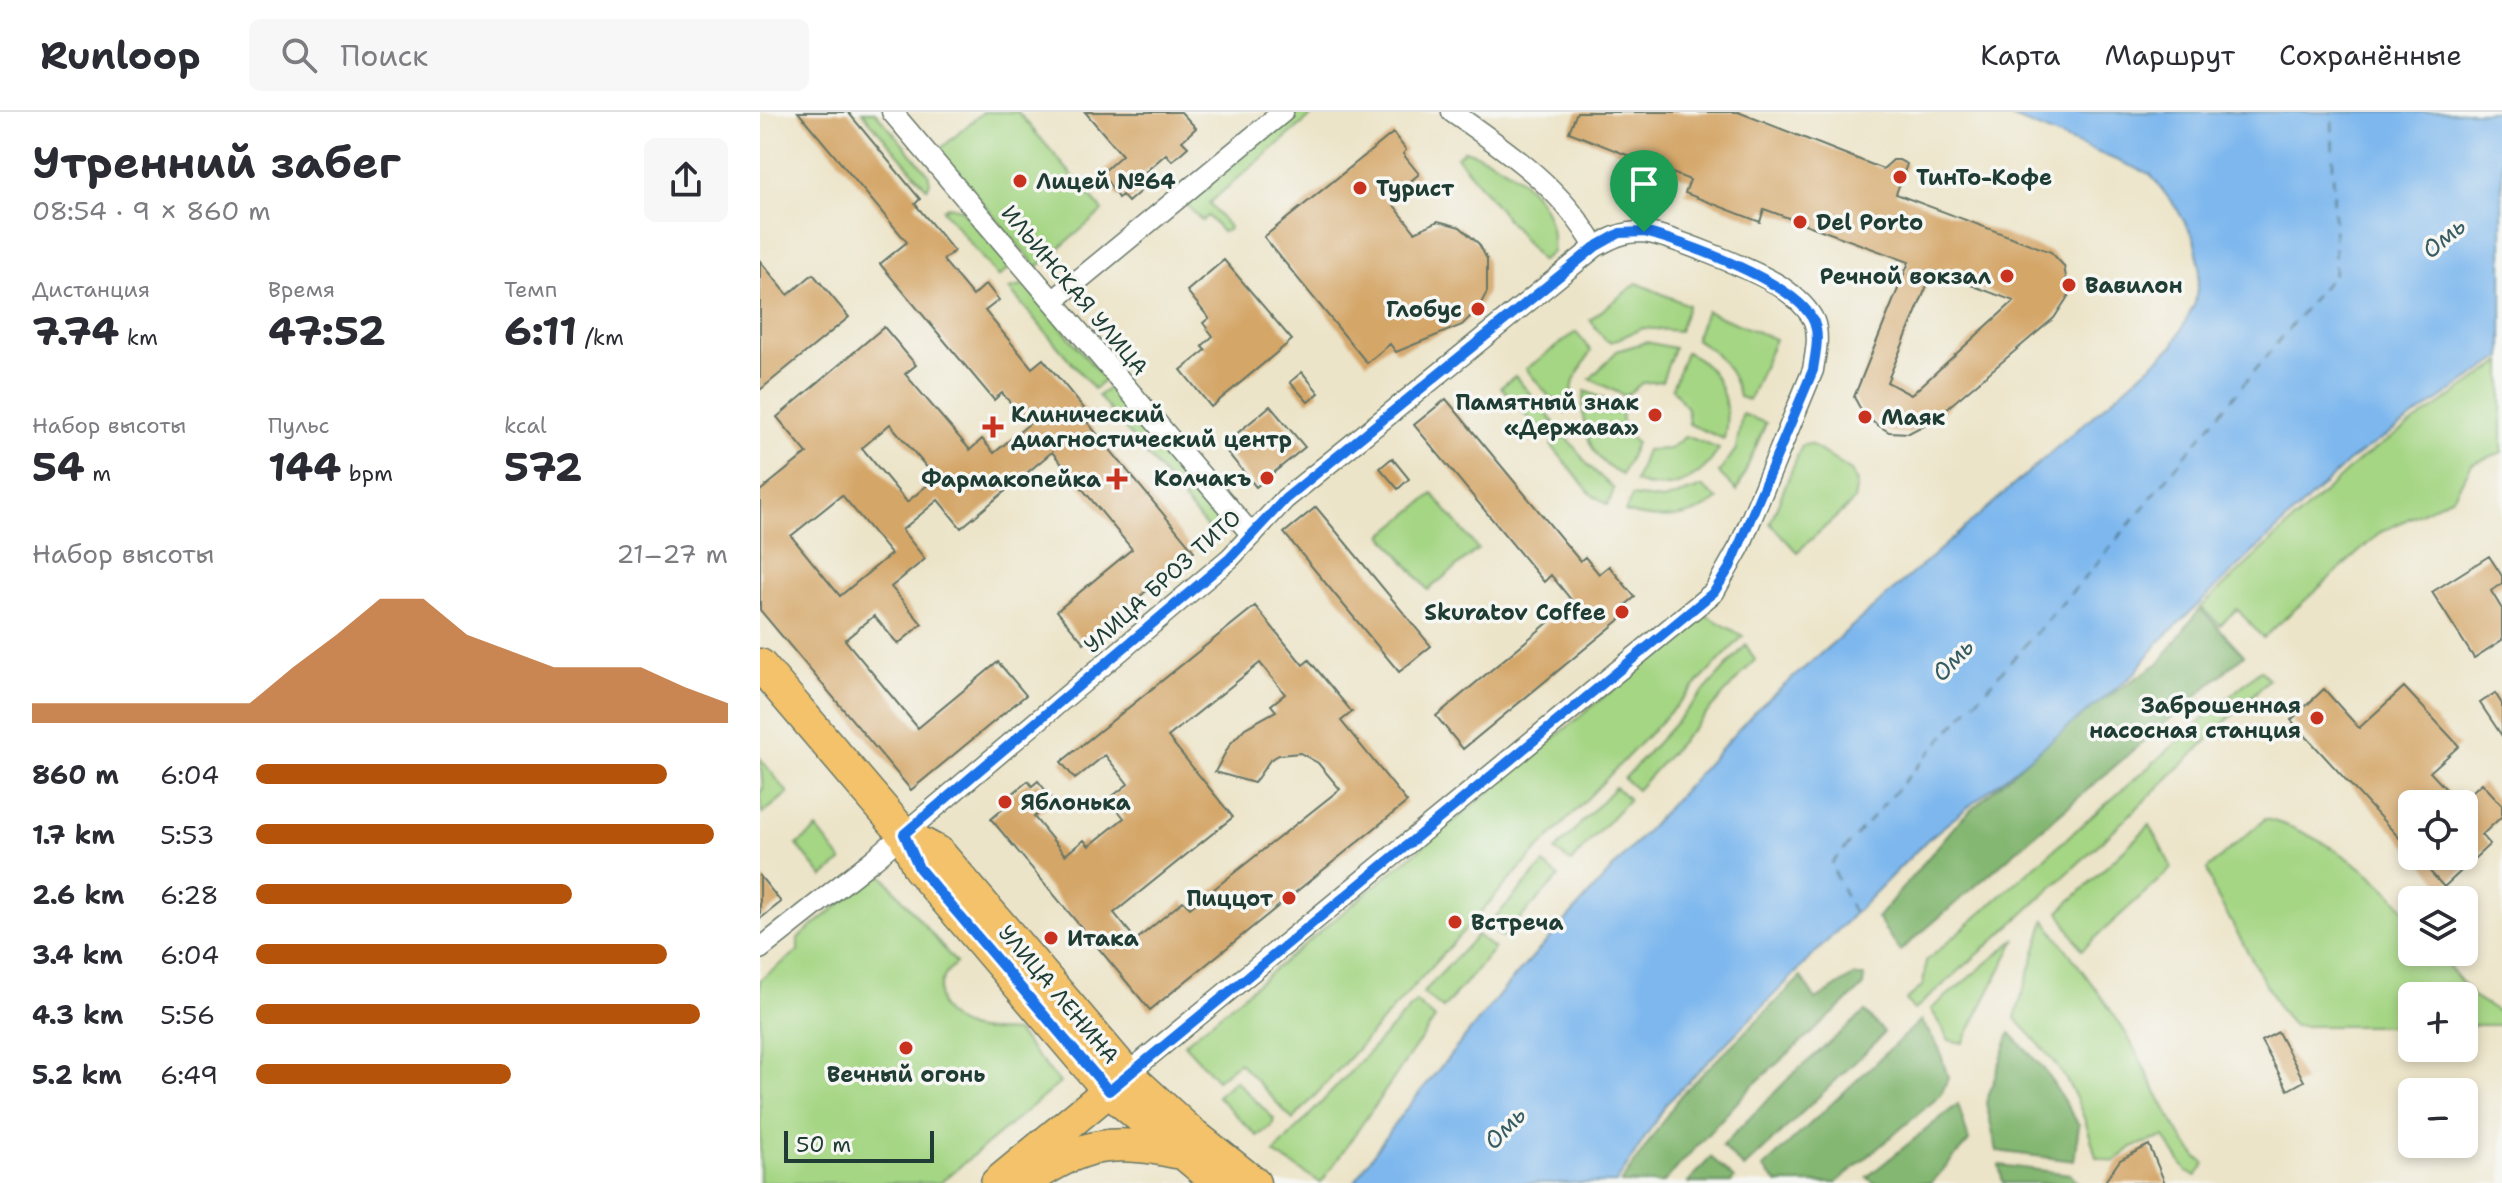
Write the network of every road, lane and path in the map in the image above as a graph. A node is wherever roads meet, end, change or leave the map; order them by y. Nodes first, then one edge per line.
1 (892, 112) edge
2 (1283, 112) edge
3 (1452, 112) edge
4 (1595, 247) junction
5 (1053, 301) junction
6 (1252, 535) junction
7 (760, 665) edge
8 (904, 834) junction
9 (760, 949) edge
10 (1118, 1082) junction
11 (1179, 1153) junction
12 (997, 1183) edge
13 (1026, 1183) edge
14 (1188, 1183) edge
15 (1219, 1183) edge
16 (1254, 1183) edge

1 - 5 street, ИЛЬИНСКАЯ УЛИЦА
2 - 5 street
3 - 4 street
4 - 6 street, УЛИЦА БРОЗ ТИТО
4 - 10 street, УЛИЦА БРОЗ ТИТО
5 - 6 street, ИЛЬИНСКАЯ УЛИЦА
6 - 8 street, УЛИЦА БРОЗ ТИТО
7 - 8 main road, УЛИЦА ЛЕНИНА
8 - 9 street, УЛИЦА БРОЗ ТИТО
8 - 10 main road, УЛИЦА ЛЕНИНА
10 - 11 main road, УЛИЦА ЛЕНИНА
10 - 12 main road
10 - 16 main road, УЛИЦА ЛЕНИНА
11 - 13 main road
11 - 14 main road
11 - 15 main road, УЛИЦА ЛЕНИНА

